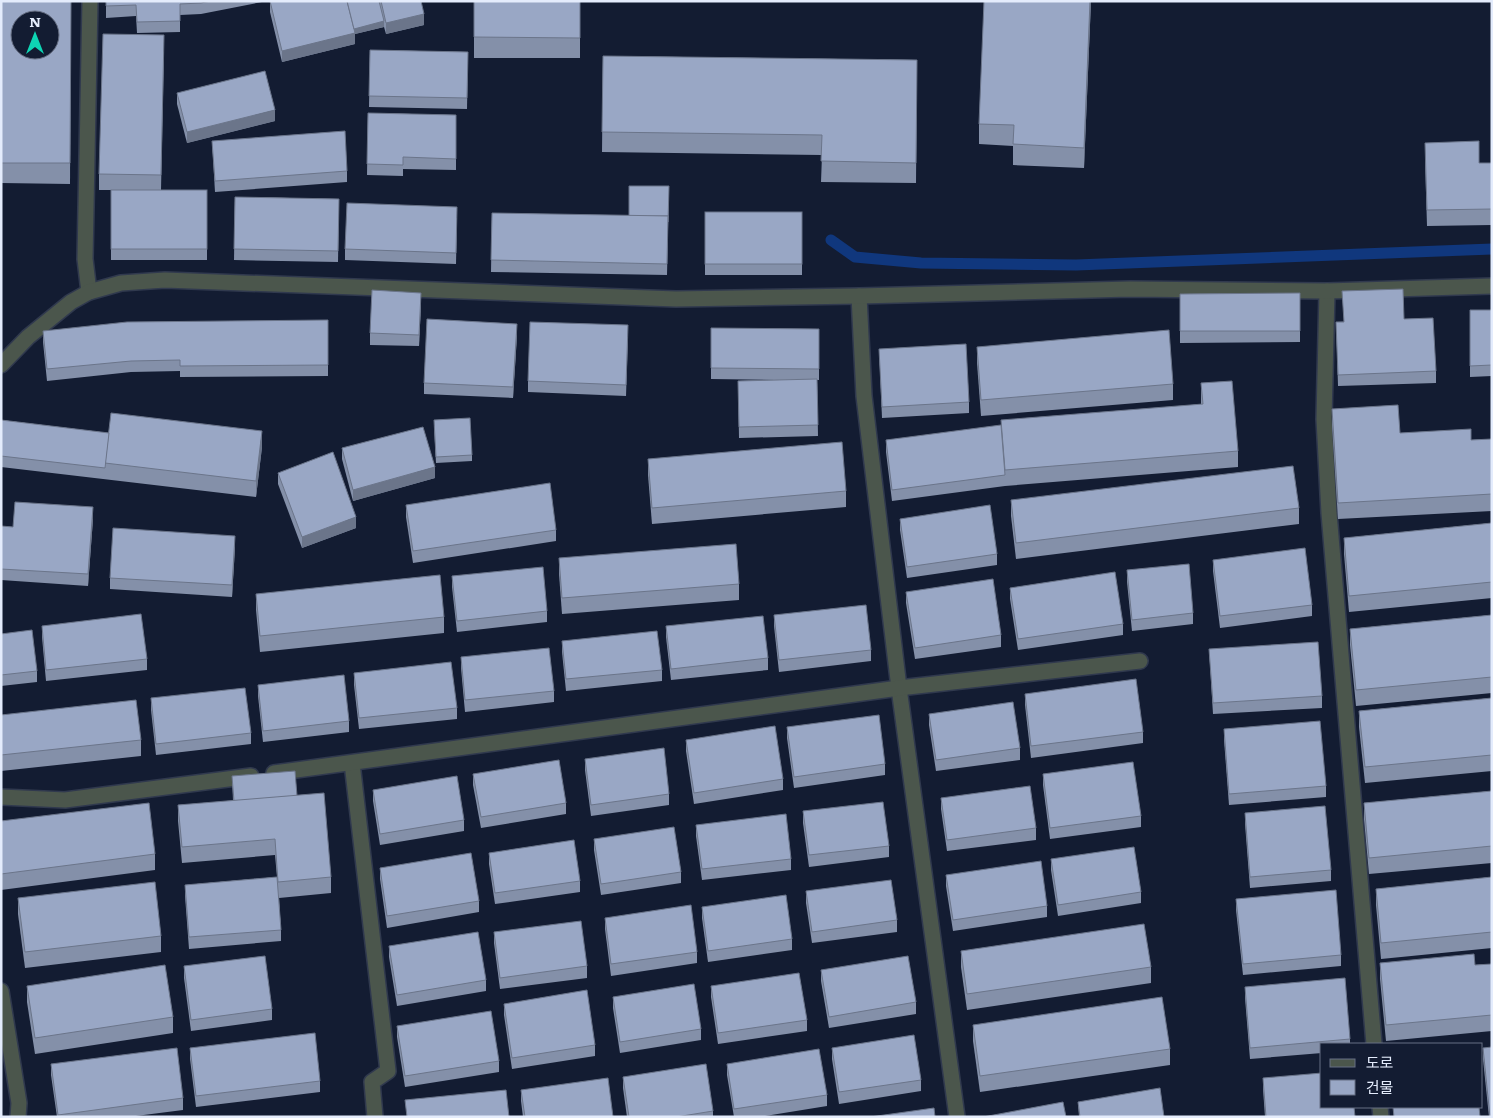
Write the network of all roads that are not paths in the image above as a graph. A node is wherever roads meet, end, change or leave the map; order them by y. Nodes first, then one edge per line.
1 (90, 1) edge
2 (1492, 286) edge
3 (1327, 291) junction
4 (89, 292) junction
5 (859, 296) junction
6 (1, 365) edge
7 (1140, 661) dead end
8 (899, 688) junction
9 (352, 764) junction
10 (1, 797) edge
11 (1, 991) edge
12 (1374, 1043) edge
13 (18, 1117) edge
14 (375, 1117) edge
15 (957, 1117) edge

1 - 4 street
2 - 3 street
3 - 5 street
3 - 12 street
4 - 5 street
4 - 6 street
5 - 8 street
7 - 8 street
8 - 9 street
8 - 15 street
9 - 10 street
9 - 14 street
11 - 13 street

